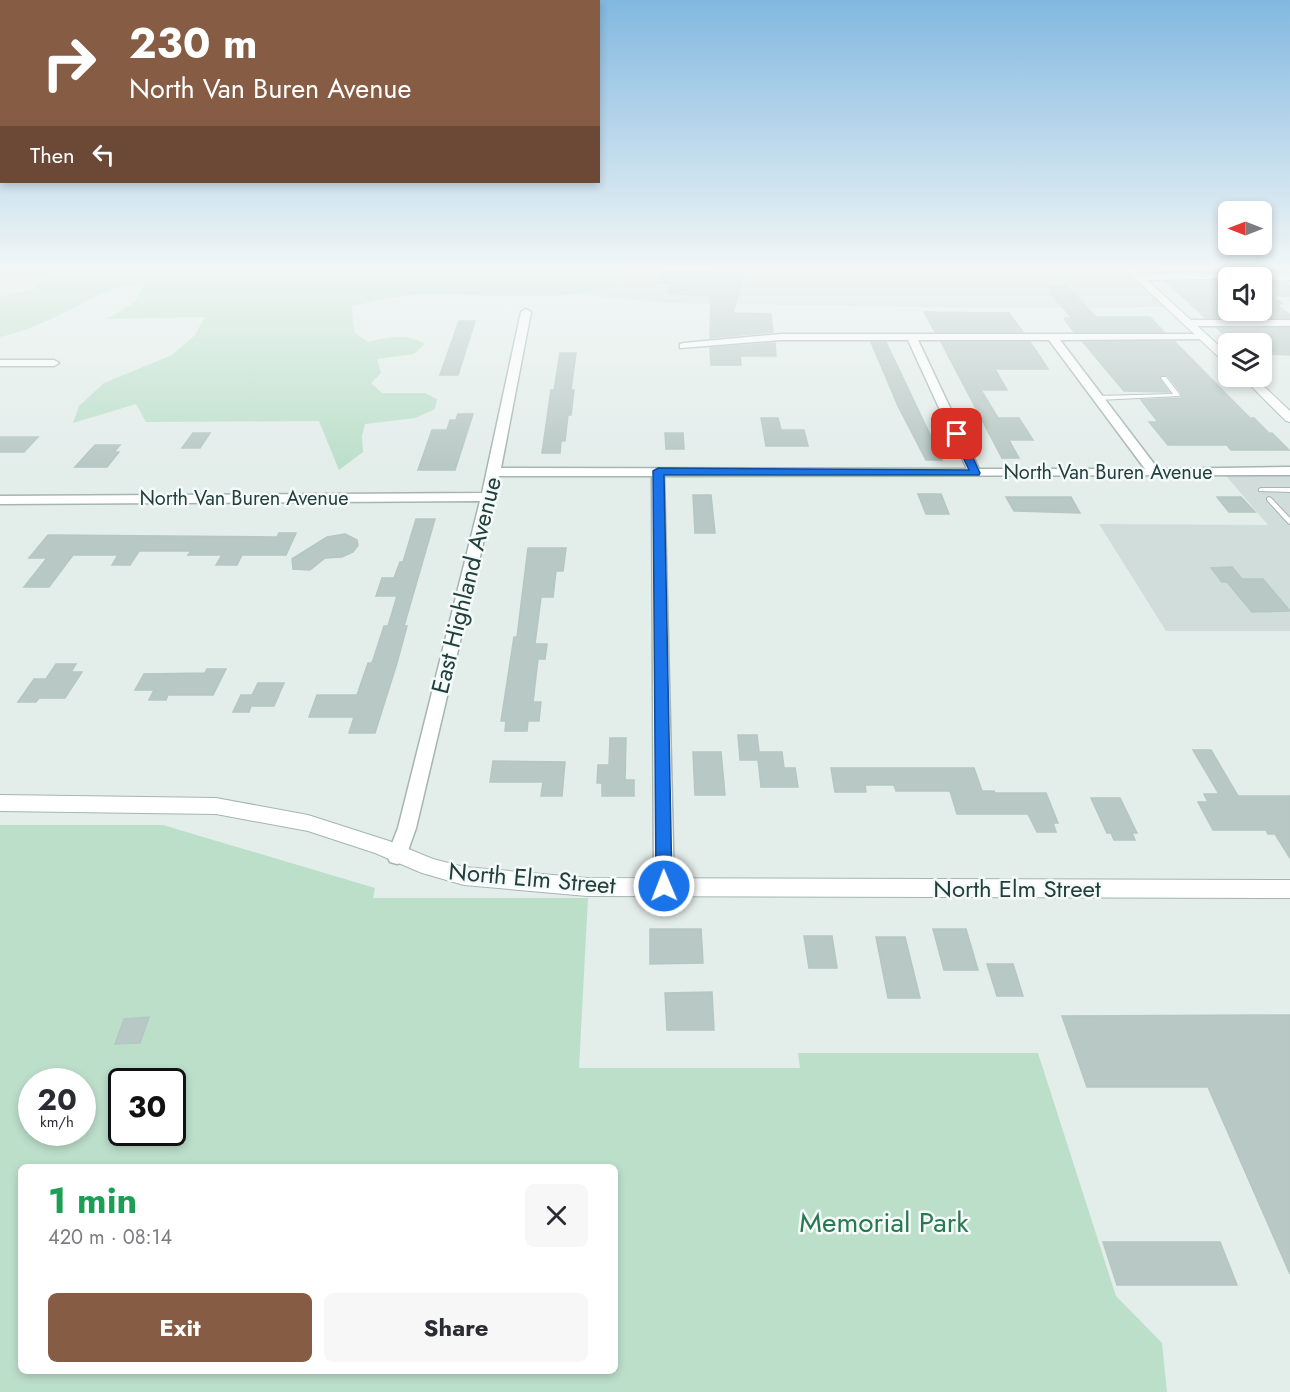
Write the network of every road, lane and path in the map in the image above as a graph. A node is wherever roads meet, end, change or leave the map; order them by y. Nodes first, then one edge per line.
1 (522, 334) edge
2 (1201, 334) edge
3 (1204, 337) junction
4 (912, 338) junction
5 (1053, 338) junction
6 (684, 346) dead end
7 (1218, 350) edge
8 (0, 363) edge
9 (54, 363) dead end
10 (1164, 378) dead end
11 (1258, 387) edge
12 (1098, 398) junction
13 (1290, 418) edge
14 (658, 471) junction
15 (1290, 471) edge
16 (494, 472) junction
17 (975, 473) junction
18 (1154, 473) junction
19 (1261, 490) dead end
20 (1290, 490) edge
21 (488, 497) junction
22 (1269, 499) dead end
23 (0, 500) edge
24 (1290, 522) edge
25 (0, 802) edge
26 (397, 856) junction
27 (664, 886) junction
28 (1290, 889) edge

1 - 16 street, East Highland Avenue
2 - 3 street
3 - 5 street
3 - 7 street
4 - 5 street
4 - 6 street
4 - 17 street
5 - 12 street
8 - 9 street
10 - 12 lane
11 - 13 street
12 - 18 street
14 - 16 street, North Van Buren Avenue
14 - 17 street, North Van Buren Avenue
14 - 27 street
15 - 18 street, North Van Buren Avenue
16 - 21 street, East Highland Avenue
17 - 18 street, North Van Buren Avenue
19 - 20 lane
21 - 23 street, North Van Buren Avenue
21 - 26 street, East Highland Avenue
22 - 24 lane
25 - 26 street, North Elm Street
26 - 27 street, North Elm Street
27 - 28 street, North Elm Street

